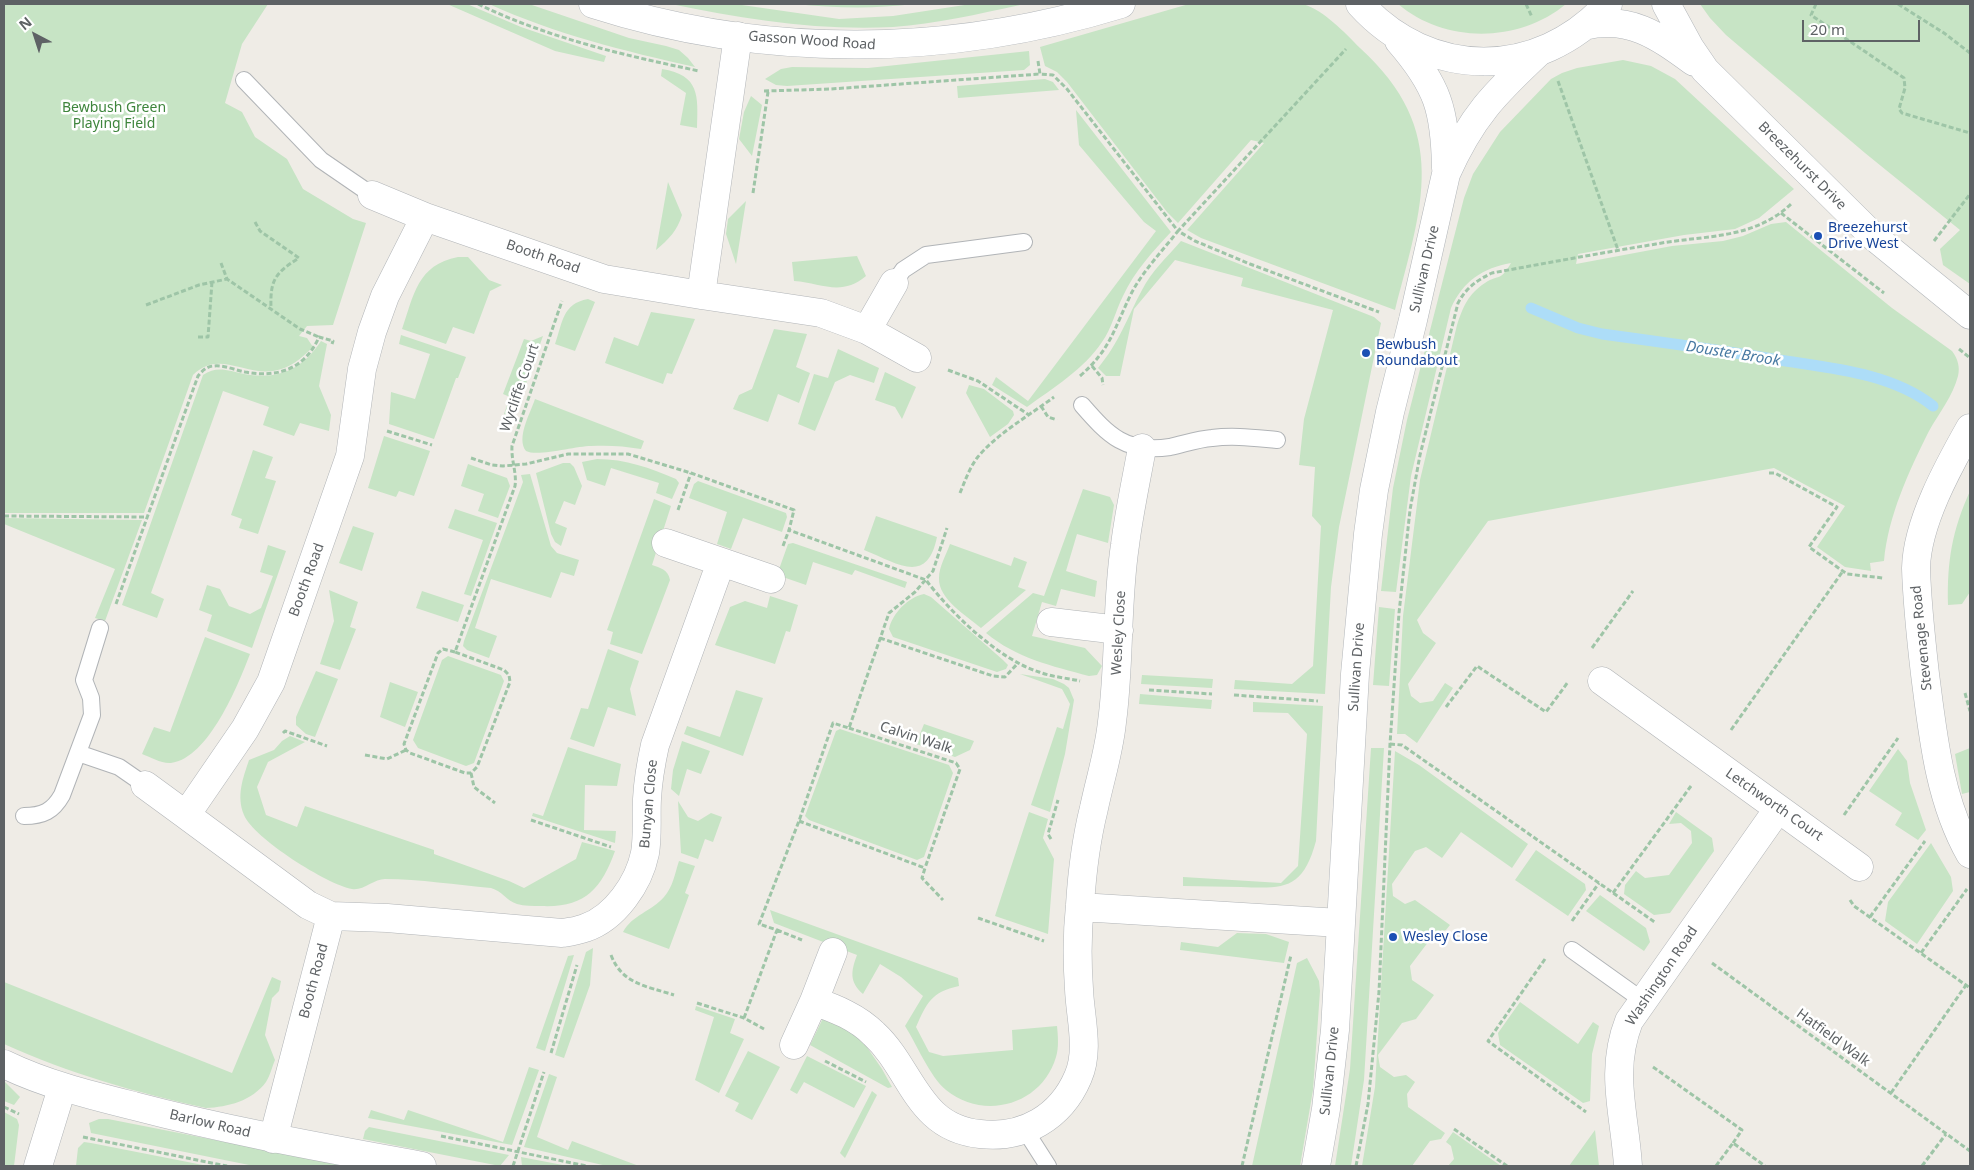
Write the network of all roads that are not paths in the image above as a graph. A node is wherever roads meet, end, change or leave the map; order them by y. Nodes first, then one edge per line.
1 (593, 4) edge
2 (1121, 4) edge
3 (1360, 4) edge
4 (1608, 4) edge
5 (1666, 4) edge
6 (1584, 26) junction
7 (1393, 34) junction
8 (738, 36) junction
9 (1540, 51) junction
10 (1706, 70) junction
11 (244, 80) dead end
12 (1446, 174) junction
13 (372, 195) joint
14 (425, 217) junction
15 (1024, 242) dead end
16 (894, 282) joint
17 (701, 296) junction
18 (1970, 316) edge
19 (867, 330) junction
20 (917, 358) road end
21 (1082, 405) dead end
22 (1970, 428) edge
23 (1277, 440) dead end
24 (1142, 448) junction
25 (666, 543) dead end
26 (721, 562) junction
27 (771, 579) dead end
28 (1051, 622) dead end
29 (100, 628) road end
30 (1119, 630) junction
31 (1602, 681) road end
32 (78, 753) junction
33 (145, 785) joint
34 (1778, 810) junction
35 (186, 815) junction
36 (24, 816) dead end
37 (1970, 854) edge
38 (1859, 867) dead end
39 (1080, 907) junction
40 (331, 916) junction
41 (1340, 924) junction
42 (1572, 950) dead end
43 (833, 952) dead end
44 (1642, 1000) junction
45 (814, 1001) junction
46 (794, 1045) dead end
47 (4, 1064) edge
48 (62, 1088) junction
49 (1025, 1130) junction
50 (273, 1139) junction
51 (38, 1166) edge
52 (422, 1166) edge
53 (1048, 1166) edge
54 (1316, 1166) edge
55 (1628, 1166) edge

1 - 8 street, Gasson Wood Road
2 - 8 street, Gasson Wood Road
3 - 7 street
4 - 6 street
5 - 10 street, Breezehurst Drive
6 - 9 street
6 - 10 street, Breezehurst Drive
7 - 9 street
7 - 12 street, Sullivan Drive
8 - 17 street
9 - 12 street, Sullivan Drive
10 - 18 street, Breezehurst Drive
11 - 13 lane
12 - 41 street, Sullivan Drive
13 - 14 street
14 - 17 street, Booth Road
14 - 35 street, Booth Road
15 - 16 lane
16 - 19 street
17 - 19 street, Booth Road
19 - 20 street, Booth Road
21 - 24 lane
22 - 37 street, Stevenage Road
23 - 24 lane
24 - 30 street, Wesley Close
25 - 26 street
26 - 27 street
26 - 40 street, Bunyan Close
28 - 30 street
29 - 32 lane
30 - 39 street, Wesley Close
31 - 34 street, Letchworth Court
32 - 33 lane
32 - 36 lane
33 - 35 street
34 - 38 street, Letchworth Court
34 - 44 street, Washington Road
35 - 40 street
39 - 41 street
39 - 49 street, Wesley Close
40 - 50 street, Booth Road
41 - 54 street, Sullivan Drive
42 - 44 lane
43 - 45 street
44 - 55 street, Washington Road
45 - 46 street
45 - 49 street, Wesley Close
47 - 48 street, Barlow Road
48 - 50 street, Barlow Road
48 - 51 street
49 - 53 lane
50 - 52 street, Barlow Road

